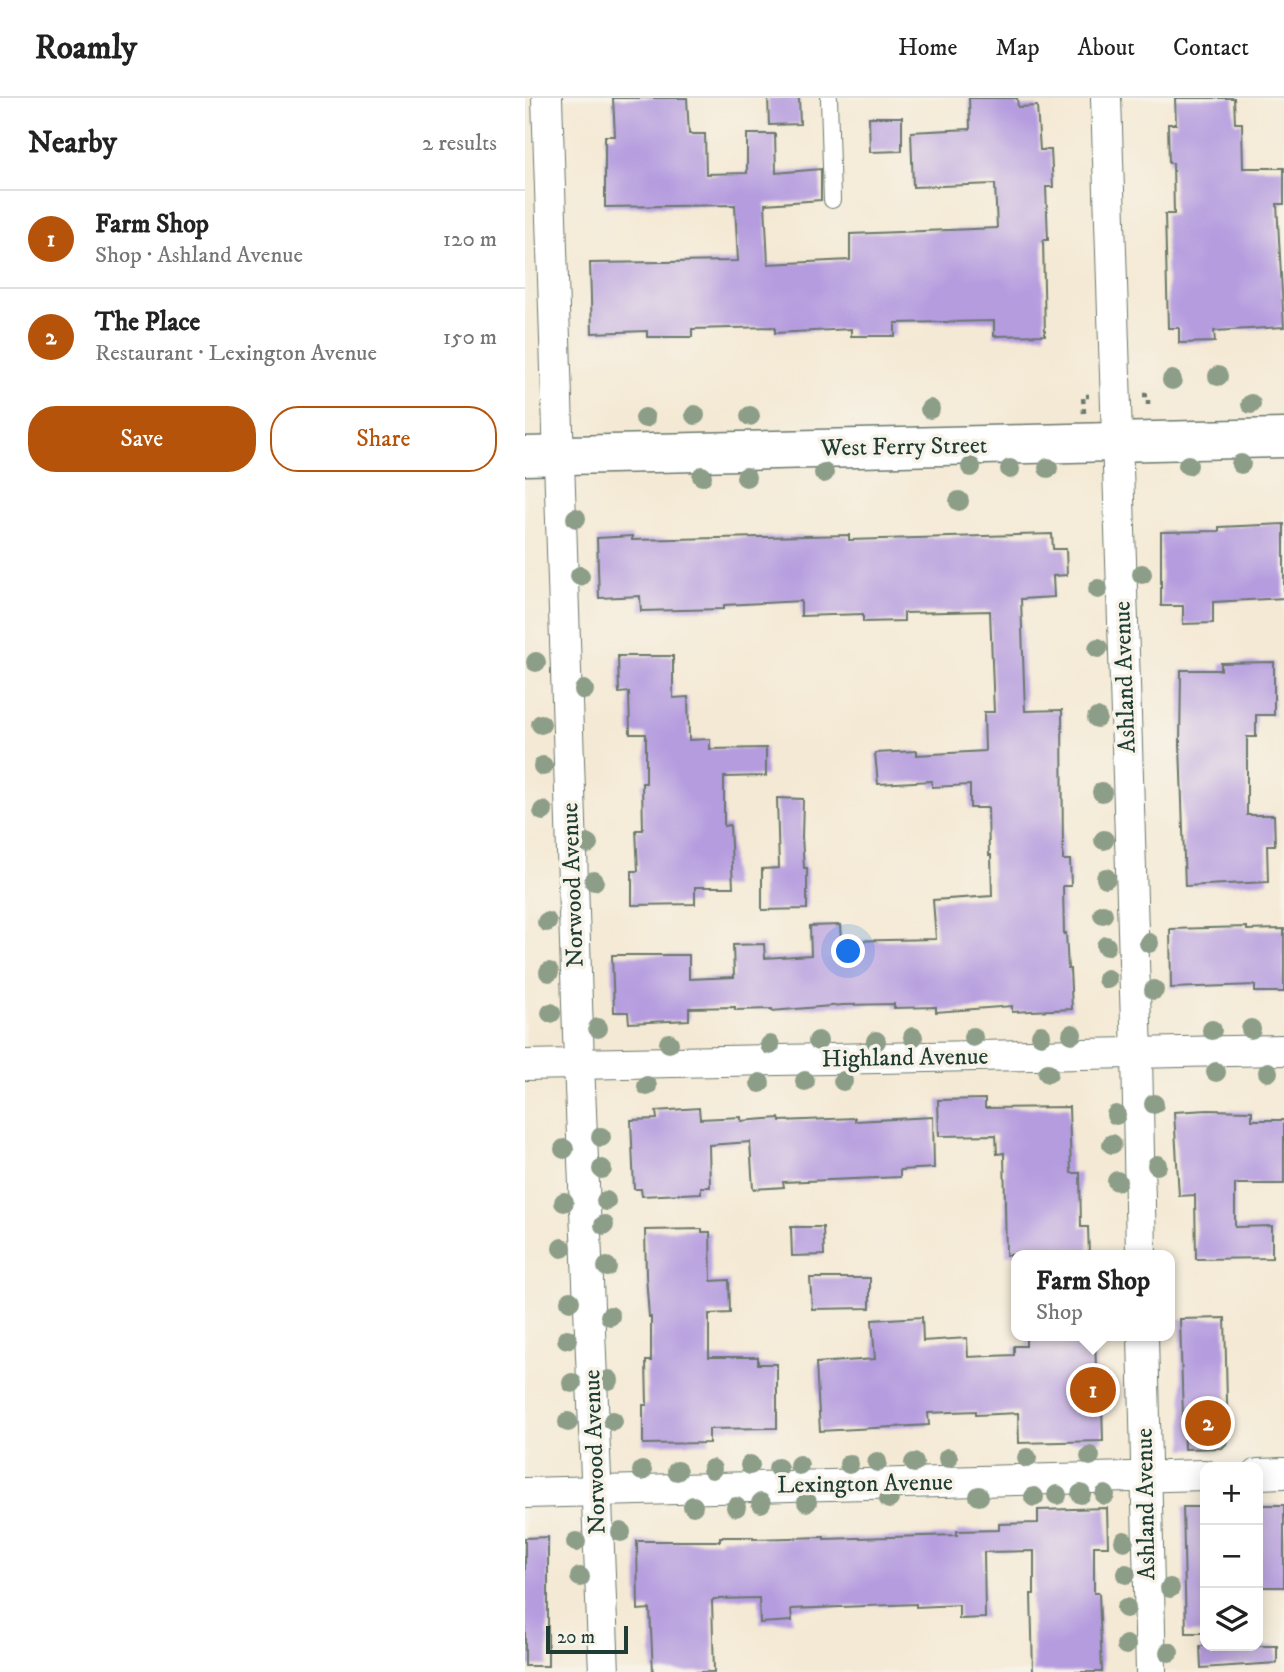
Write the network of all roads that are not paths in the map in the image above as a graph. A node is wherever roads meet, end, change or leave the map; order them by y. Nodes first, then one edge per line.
1 (547, 98) edge
2 (829, 98) edge
3 (1106, 98) edge
4 (832, 200) dead end
5 (1284, 438) edge
6 (1117, 442) junction
7 (541, 455) edge
8 (1284, 1050) edge
9 (1137, 1054) junction
10 (579, 1063) junction
11 (525, 1065) edge
12 (1141, 1250) edge
13 (1143, 1341) edge
14 (1284, 1473) edge
15 (1263, 1474) edge
16 (1200, 1475) edge
17 (1145, 1477) junction
18 (597, 1492) junction
19 (525, 1493) edge
20 (604, 1672) edge
21 (1151, 1672) edge

1 - 7 street, Norwood Avenue
2 - 4 lane
3 - 6 street, Ashland Avenue
5 - 6 street, West Ferry Street
6 - 7 street, West Ferry Street
6 - 9 street, Ashland Avenue
7 - 10 street, Norwood Avenue
8 - 9 street, Highland Avenue
9 - 10 street, Highland Avenue
9 - 12 street, Ashland Avenue
10 - 11 street, Highland Avenue
10 - 18 street, Norwood Avenue
13 - 17 street, Ashland Avenue
14 - 15 street
16 - 17 street, Lexington Avenue
17 - 18 street, Lexington Avenue
17 - 21 street, Ashland Avenue
18 - 19 street, Lexington Avenue
18 - 20 street, Norwood Avenue

